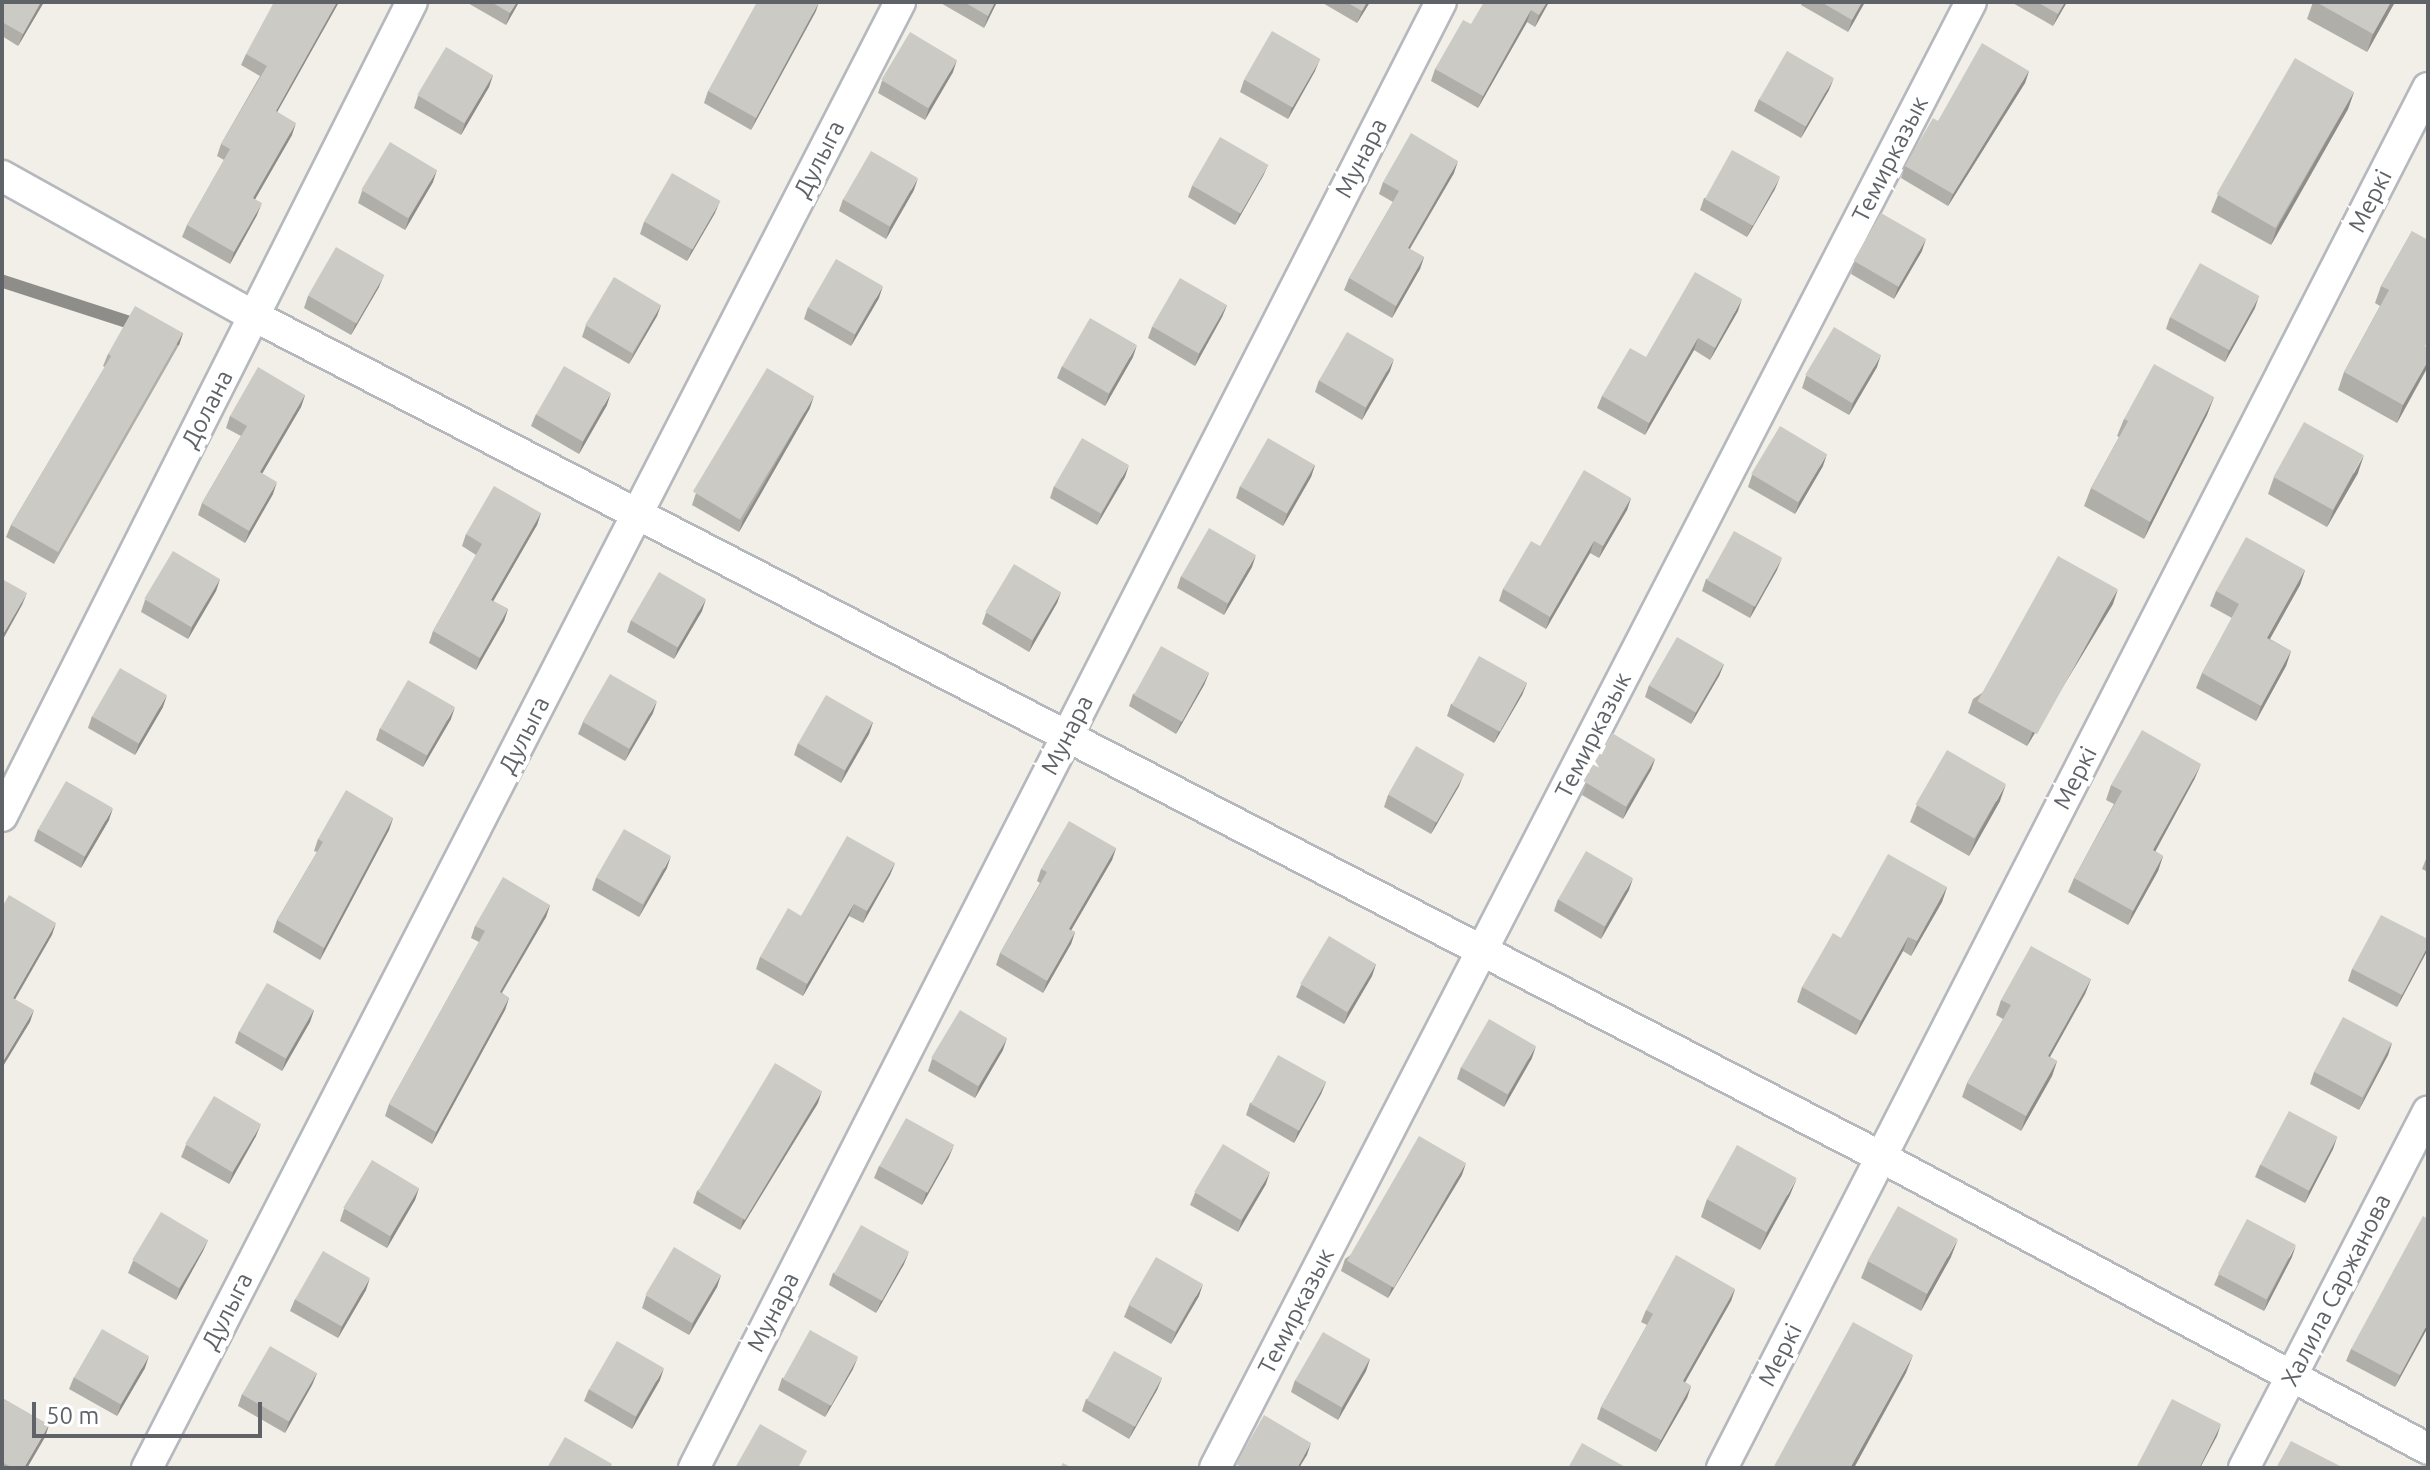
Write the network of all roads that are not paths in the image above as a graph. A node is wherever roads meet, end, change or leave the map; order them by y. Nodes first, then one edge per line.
1 (412, 2) edge
2 (900, 2) edge
3 (1441, 2) edge
4 (1971, 2) edge
5 (2428, 88) edge
6 (2, 176) edge
7 (254, 316) junction
8 (637, 514) junction
9 (1067, 736) junction
10 (2, 816) edge
11 (1482, 950) junction
12 (2428, 1112) edge
13 (1881, 1157) junction
14 (2292, 1375) junction
15 (2428, 1449) edge
16 (147, 1468) edge
17 (694, 1468) edge
18 (1215, 1468) edge
19 (1722, 1468) edge
20 (2244, 1468) edge

1 - 7 street, Долана
2 - 8 street, Дулыга
3 - 9 street, Мунара
4 - 11 street, Темирказык
5 - 13 street, Меркі
6 - 7 street
7 - 8 street
7 - 10 street, Долана
8 - 9 street
8 - 16 street, Дулыга
9 - 11 street
9 - 17 street, Мунара
11 - 13 street
11 - 18 street, Темирказык
12 - 14 street, Халила Саржанова
13 - 14 street
13 - 19 street, Меркі
14 - 15 street
14 - 20 street, Халила Саржанова

